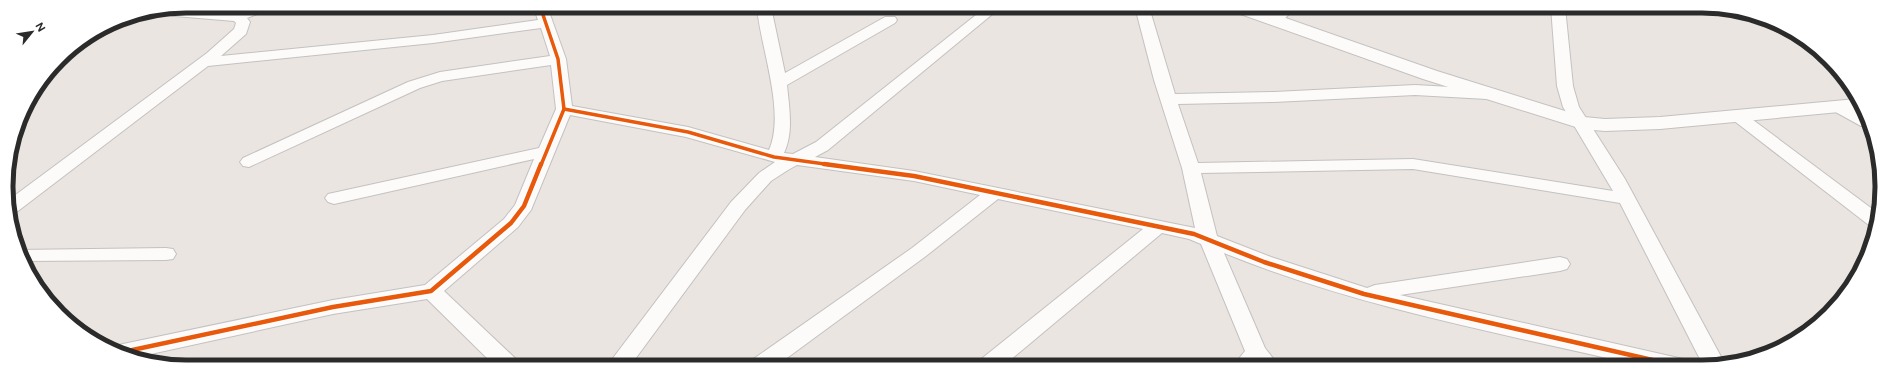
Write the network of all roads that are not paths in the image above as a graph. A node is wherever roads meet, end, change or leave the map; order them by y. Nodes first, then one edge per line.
1 (188, 13) edge
2 (248, 13) edge
3 (542, 13) edge
4 (765, 13) edge
5 (987, 13) edge
6 (1144, 13) edge
7 (1558, 13) edge
8 (1282, 14) edge
9 (238, 17) junction
10 (890, 20) dead end
11 (546, 23) junction
12 (558, 59) junction
13 (204, 62) junction
14 (778, 83) junction
15 (1489, 94) junction
16 (1168, 99) junction
17 (1855, 105) edge
18 (1838, 107) junction
19 (564, 109) junction
20 (1739, 117) junction
21 (1862, 119) edge
22 (1582, 123) junction
23 (545, 152) junction
24 (774, 157) junction
25 (794, 160) junction
26 (249, 162) dead end
27 (1190, 168) junction
28 (996, 192) junction
29 (334, 198) dead end
30 (1626, 199) junction
31 (14, 205) edge
32 (1872, 218) edge
33 (1158, 226) junction
34 (1209, 240) junction
35 (166, 254) dead end
36 (27, 255) edge
37 (1560, 264) dead end
38 (432, 290) junction
39 (1364, 294) junction
40 (127, 350) edge
41 (502, 360) edge
42 (622, 360) edge
43 (768, 360) edge
44 (995, 360) edge
45 (1256, 360) edge
46 (1652, 360) edge
47 (1712, 360) edge

1 - 9 street
2 - 9 street
3 - 11 street
4 - 14 street
5 - 25 street
6 - 16 street
7 - 22 street
8 - 15 street
9 - 13 street
10 - 14 street
11 - 12 street
11 - 13 street
12 - 19 street
12 - 26 street
13 - 31 street
14 - 24 street
15 - 16 street
15 - 22 street
16 - 27 street
17 - 18 street
18 - 20 street
18 - 21 street
19 - 23 street
19 - 24 street
20 - 22 street
20 - 32 street
22 - 30 street
23 - 29 street
23 - 38 street
24 - 25 street
25 - 28 street
25 - 42 street
27 - 30 street
27 - 34 street
28 - 33 street
28 - 43 street
30 - 47 street
33 - 34 street
33 - 44 street
34 - 39 street
34 - 45 street
35 - 36 street
37 - 39 street
38 - 40 street
38 - 41 street
39 - 46 street

